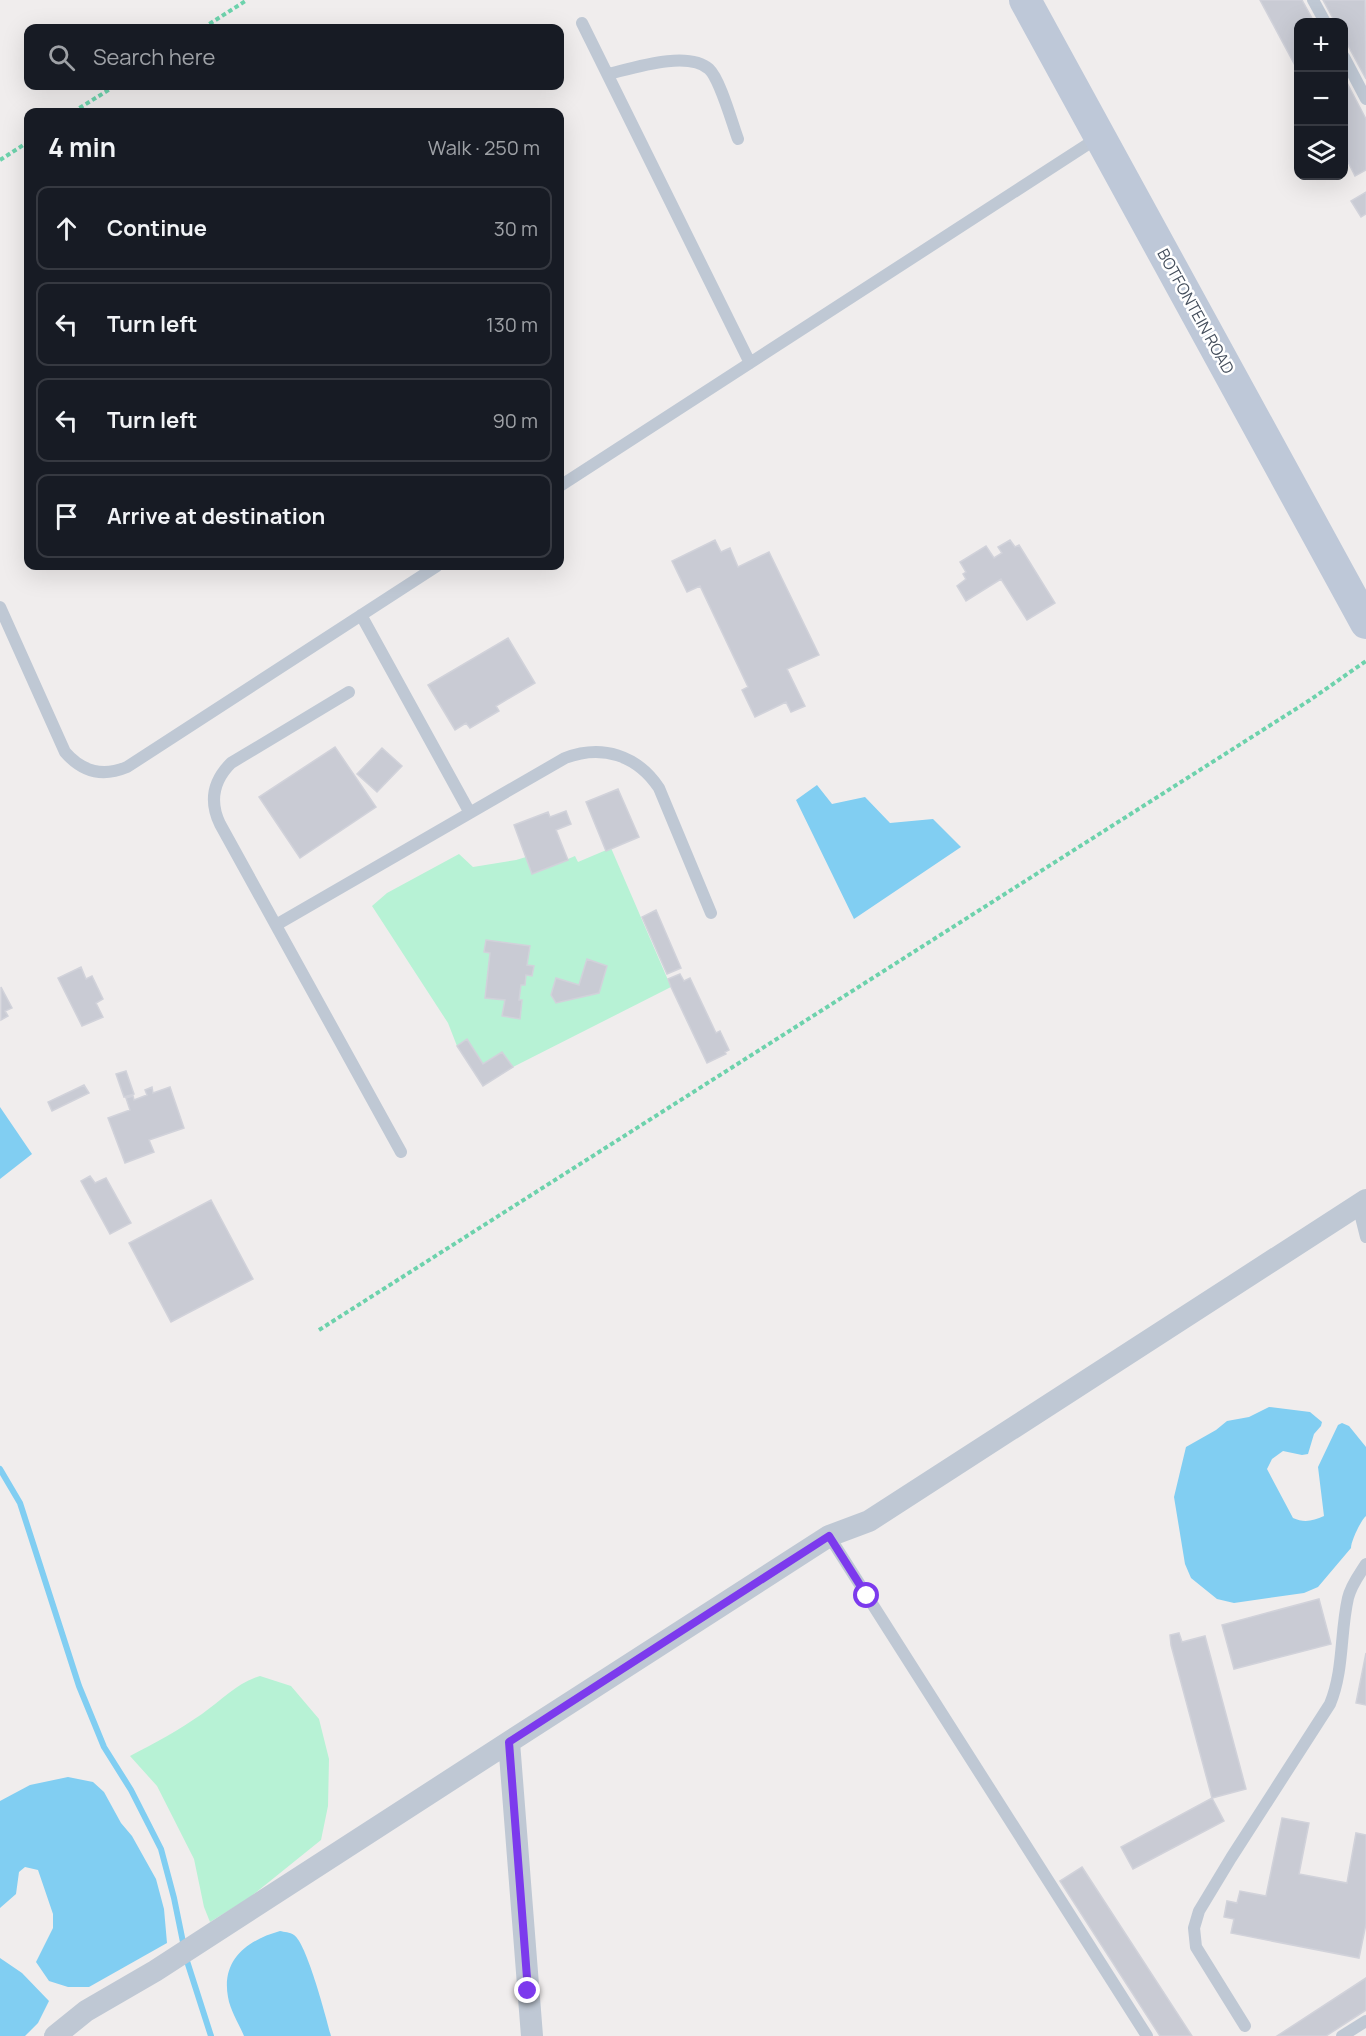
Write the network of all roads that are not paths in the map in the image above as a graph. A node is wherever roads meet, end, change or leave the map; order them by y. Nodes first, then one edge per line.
1 (1025, 0) edge
2 (1313, 0) edge
3 (1323, 18) edge
4 (582, 22) dead end
5 (1348, 65) edge
6 (608, 75) junction
7 (1366, 99) edge
8 (1100, 136) junction
9 (738, 139) dead end
10 (750, 363) junction
11 (564, 483) edge
12 (431, 570) edge
13 (0, 608) edge
14 (361, 615) junction
15 (1366, 623) edge
16 (349, 692) dead end
17 (470, 813) junction
18 (711, 914) dead end
19 (276, 925) junction
20 (401, 1152) dead end
21 (1362, 1202) edge
22 (1366, 1237) edge
23 (829, 1536) junction
24 (1366, 1564) edge
25 (509, 1742) junction
26 (1366, 2021) edge
27 (1245, 2026) dead end
28 (55, 2036) edge
29 (532, 2036) edge
30 (1147, 2036) edge
31 (1342, 2036) edge

1 - 8 main road, BOTFONTEIN ROAD
2 - 3 lane
4 - 6 lane
5 - 7 lane
6 - 9 lane
6 - 10 lane
8 - 10 lane
8 - 15 main road, BOTFONTEIN ROAD
10 - 11 lane
12 - 14 lane
13 - 14 lane
14 - 17 lane
16 - 19 lane
17 - 18 lane
17 - 19 lane
19 - 20 lane
21 - 22 lane
21 - 23 street
23 - 25 street
23 - 30 lane
24 - 27 lane
25 - 28 street
25 - 29 street
26 - 31 lane

